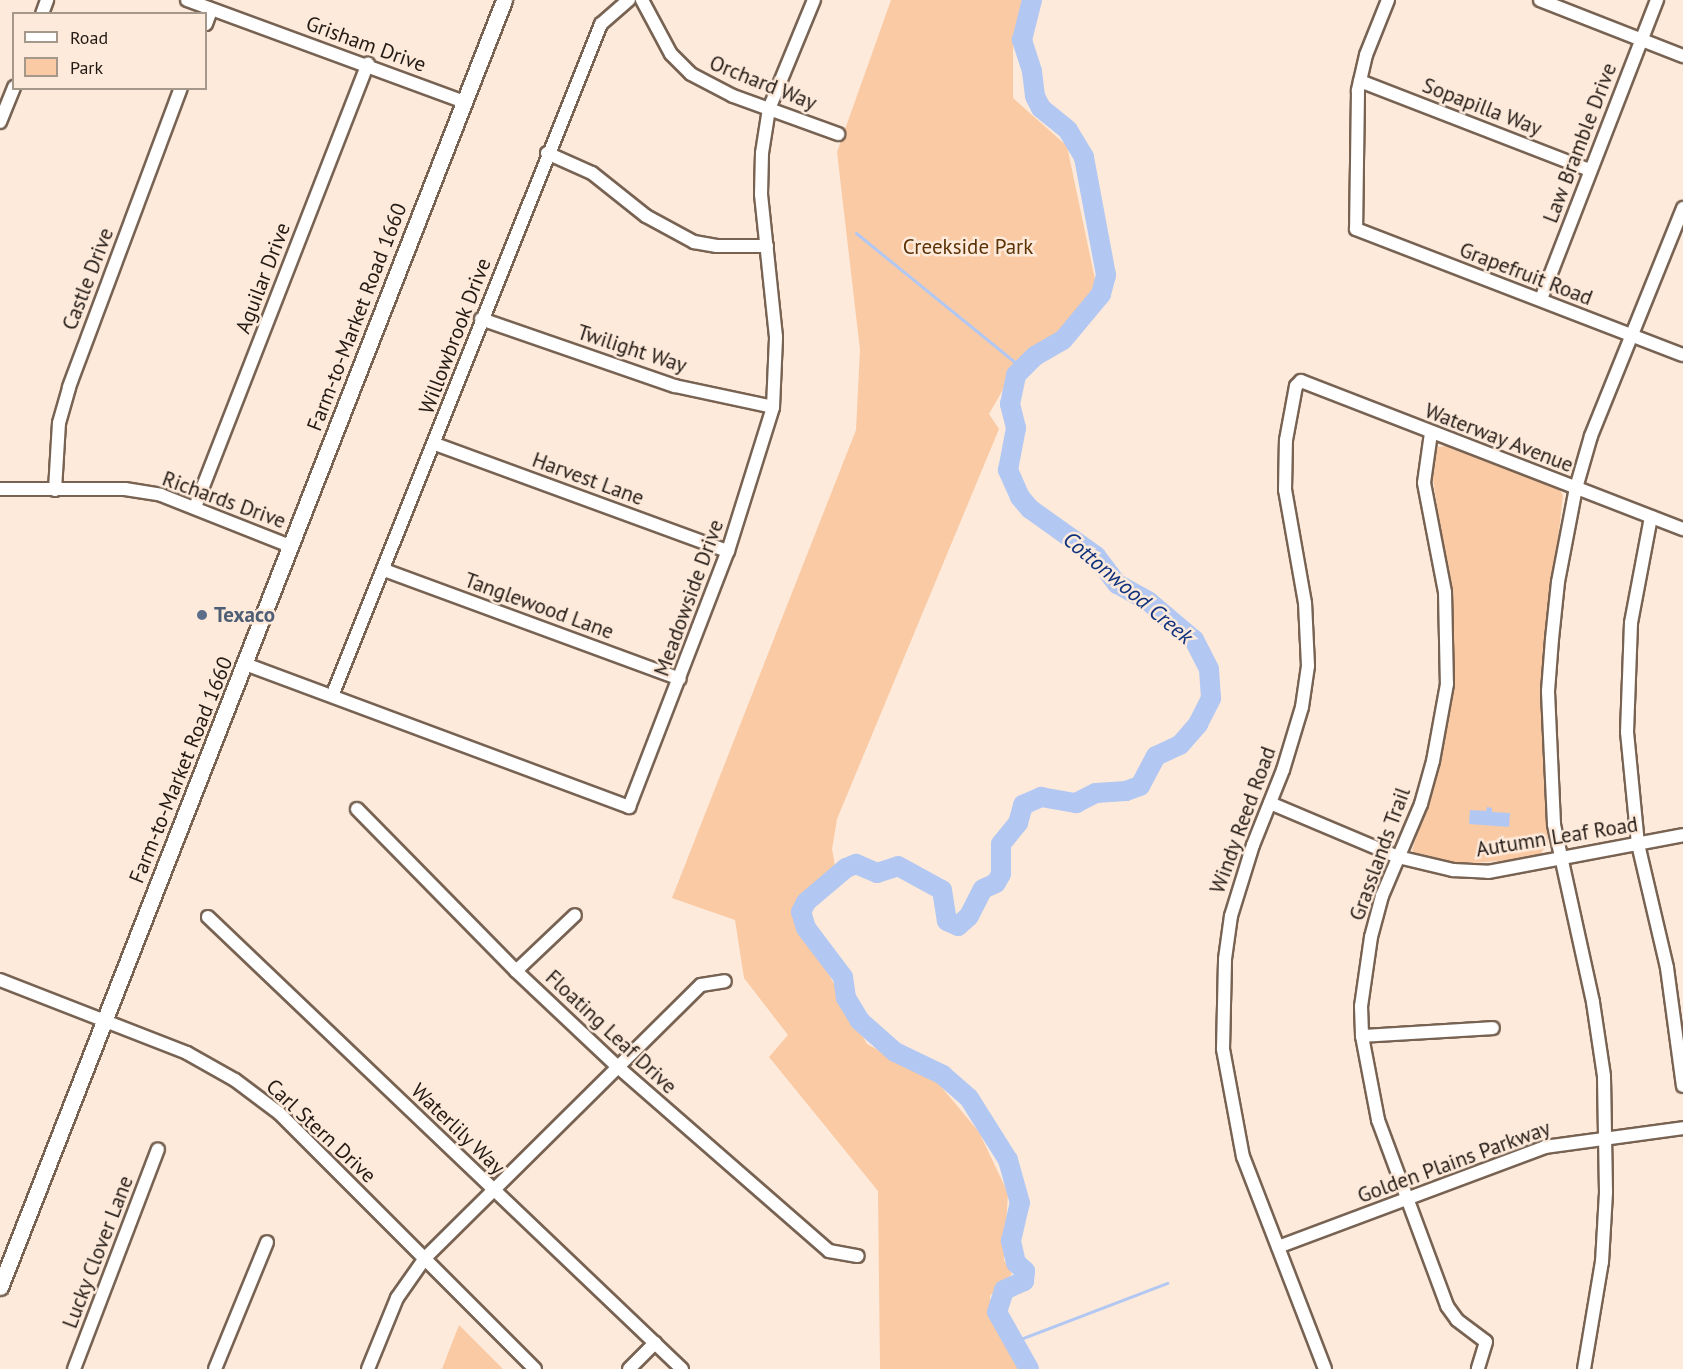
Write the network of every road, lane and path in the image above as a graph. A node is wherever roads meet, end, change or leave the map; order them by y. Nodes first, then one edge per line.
1 (187, 0) edge
2 (504, 0) edge
3 (629, 0) edge
4 (642, 0) edge
5 (814, 0) edge
6 (1388, 0) edge
7 (1540, 0) edge
8 (1657, 0) edge
9 (211, 10) junction
10 (207, 21) edge
11 (1642, 40) junction
12 (1683, 56) edge
13 (368, 64) junction
14 (1360, 81) junction
15 (13, 90) edge
16 (180, 90) edge
17 (464, 102) junction
18 (769, 109) junction
19 (0, 122) edge
20 (838, 134) dead end
21 (547, 153) junction
22 (1590, 170) junction
23 (1683, 208) edge
24 (767, 246) junction
25 (1541, 299) junction
26 (481, 319) junction
27 (1634, 337) junction
28 (1683, 355) edge
29 (1301, 381) joint
30 (773, 407) junction
31 (1431, 433) junction
32 (435, 444) junction
33 (1576, 488) junction
34 (0, 489) edge
35 (55, 490) junction
36 (195, 507) junction
37 (1651, 517) junction
38 (1683, 530) edge
39 (290, 546) junction
40 (728, 550) junction
41 (384, 570) junction
42 (245, 664) junction
43 (680, 679) junction
44 (333, 696) junction
45 (1270, 803) junction
46 (357, 808) dead end
47 (1683, 835) edge
48 (1638, 844) junction
49 (1398, 857) junction
50 (1559, 860) junction
51 (575, 915) dead end
52 (208, 917) dead end
53 (516, 971) junction
54 (0, 980) edge
55 (725, 981) dead end
56 (104, 1021) junction
57 (1493, 1028) dead end
58 (1362, 1036) junction
59 (618, 1067) junction
60 (1683, 1086) edge
61 (1683, 1128) edge
62 (1606, 1138) junction
63 (158, 1149) dead end
64 (493, 1189) junction
65 (1408, 1199) junction
66 (267, 1242) dead end
67 (1278, 1247) junction
68 (858, 1256) dead end
69 (425, 1258) junction
70 (0, 1287) edge
71 (655, 1342) junction
72 (74, 1369) edge
73 (216, 1369) edge
74 (368, 1369) edge
75 (535, 1369) edge
76 (628, 1369) edge
77 (682, 1369) edge
78 (1325, 1369) edge
79 (1478, 1369) edge
80 (1584, 1369) edge

1 - 9 street, Grisham Drive
2 - 17 main road, Farm-to-Market Road 1660
3 - 21 street, Willowbrook Drive
4 - 18 street, Orchard Way
5 - 18 street, Meadowside Drive
6 - 14 street
7 - 11 street
8 - 11 street, Law Bramble Drive
9 - 10 street
9 - 13 street, Grisham Drive
11 - 12 street
11 - 22 street, Law Bramble Drive
13 - 17 street, Grisham Drive
13 - 36 street, Aguilar Drive
14 - 22 street, Sopapilla Way
14 - 25 street, Grapefruit Road
15 - 19 street
16 - 35 street, Castle Drive
17 - 39 main road, Farm-to-Market Road 1660
18 - 20 street, Orchard Way
18 - 24 street, Meadowside Drive
21 - 24 street
21 - 26 street, Willowbrook Drive
22 - 25 street, Law Bramble Drive
23 - 27 street
24 - 30 street, Meadowside Drive
25 - 27 street, Grapefruit Road
26 - 30 street, Twilight Way
26 - 32 street, Willowbrook Drive
27 - 28 street, Grapefruit Road
27 - 33 street
29 - 31 street, Waterway Avenue
29 - 45 street, Windy Reed Road
30 - 40 street, Meadowside Drive
31 - 33 street, Waterway Avenue
31 - 49 street, Grasslands Trail
32 - 40 street, Harvest Lane
32 - 41 street, Willowbrook Drive
33 - 37 street, Waterway Avenue
33 - 50 street
34 - 35 street, Richards Drive
35 - 36 street, Richards Drive
36 - 39 street, Richards Drive
37 - 38 street, Waterway Avenue
37 - 48 street
39 - 42 main road, Farm-to-Market Road 1660
40 - 43 street, Meadowside Drive
41 - 43 street, Tanglewood Lane
41 - 44 street, Willowbrook Drive
42 - 44 street, Meadowside Drive
42 - 56 main road, Farm-to-Market Road 1660
43 - 44 street, Meadowside Drive
45 - 49 street, Autumn Leaf Road
45 - 67 street, Windy Reed Road
46 - 53 street, Floating Leaf Drive
47 - 48 street, Autumn Leaf Road
48 - 50 street, Autumn Leaf Road
48 - 60 street
49 - 50 street, Autumn Leaf Road
49 - 58 street, Grasslands Trail
50 - 62 street
51 - 53 street
52 - 64 street, Waterlily Way
53 - 59 street, Floating Leaf Drive
54 - 56 street, Carl Stern Drive
55 - 59 street
56 - 69 street, Carl Stern Drive
56 - 70 main road, Farm-to-Market Road 1660
57 - 58 street
58 - 65 street, Grasslands Trail
59 - 64 street
59 - 68 street, Floating Leaf Drive
61 - 62 street, Golden Plains Parkway
62 - 65 street, Golden Plains Parkway
62 - 80 street
63 - 72 street, Lucky Clover Lane
64 - 69 street
64 - 71 street, Waterlily Way
65 - 67 street, Golden Plains Parkway
65 - 79 street, Grasslands Trail
66 - 73 street
67 - 78 street, Windy Reed Road
69 - 74 street
69 - 75 street, Carl Stern Drive
71 - 76 street
71 - 77 street, Waterlily Way

